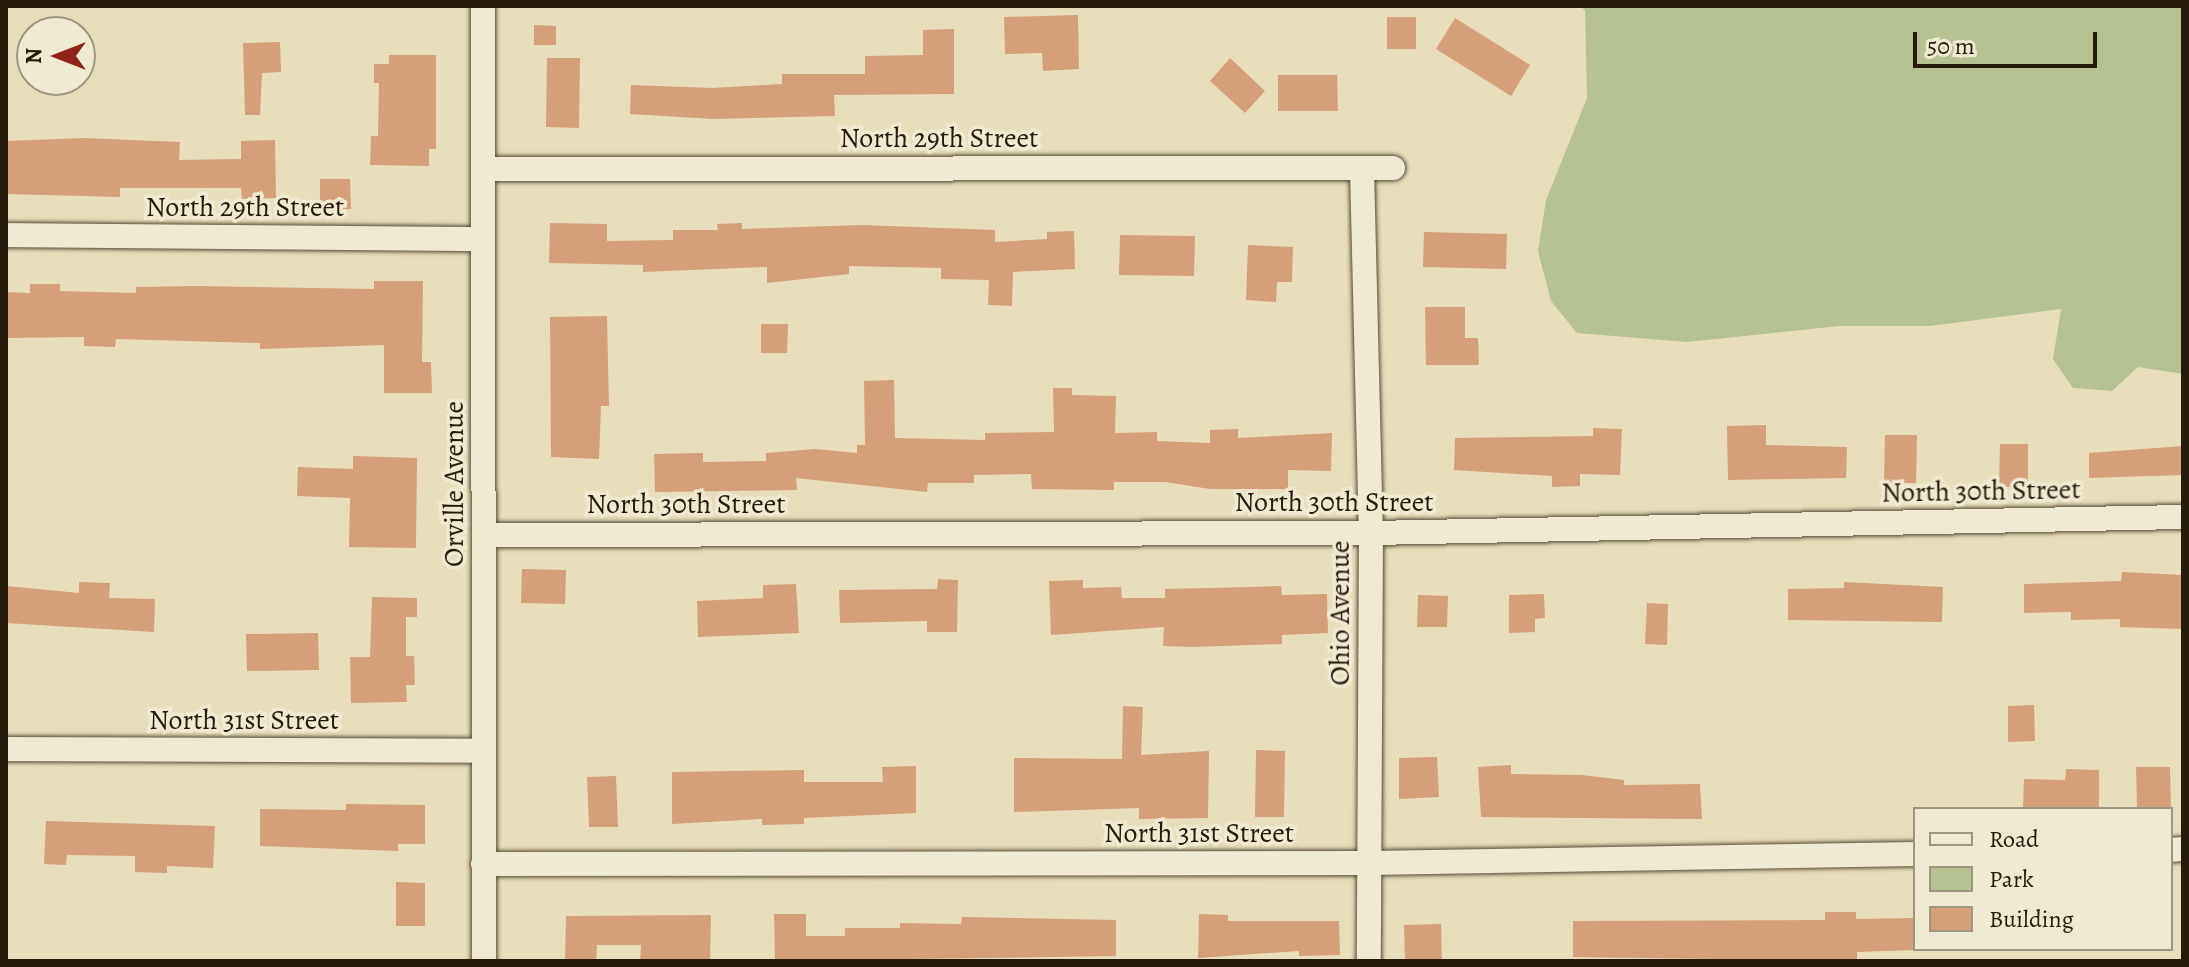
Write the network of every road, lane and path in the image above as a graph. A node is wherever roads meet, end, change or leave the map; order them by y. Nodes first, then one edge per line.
1 (483, 6) edge
2 (1393, 168) dead end
3 (484, 169) junction
4 (1362, 169) junction
5 (6, 235) edge
6 (483, 239) junction
7 (2183, 517) edge
8 (1371, 533) junction
9 (485, 535) junction
10 (6, 749) edge
11 (483, 751) junction
12 (1913, 854) edge
13 (1369, 863) junction
14 (483, 864) junction
15 (484, 961) edge
16 (1369, 961) edge

1 - 3 street, Orville Avenue
2 - 4 street, North 29th Street
3 - 4 street, North 29th Street
3 - 6 street, Orville Avenue
4 - 8 street, Ohio Avenue
5 - 6 street, North 29th Street
6 - 9 street, Orville Avenue
7 - 8 street, North 30th Street
8 - 9 street, North 30th Street
8 - 13 street, Ohio Avenue
9 - 11 street, Orville Avenue
10 - 11 street, North 31st Street
11 - 14 street, Orville Avenue
12 - 13 street, North 31st Street
13 - 14 street, North 31st Street
13 - 16 street, Ohio Avenue
14 - 15 street, Orville Avenue

